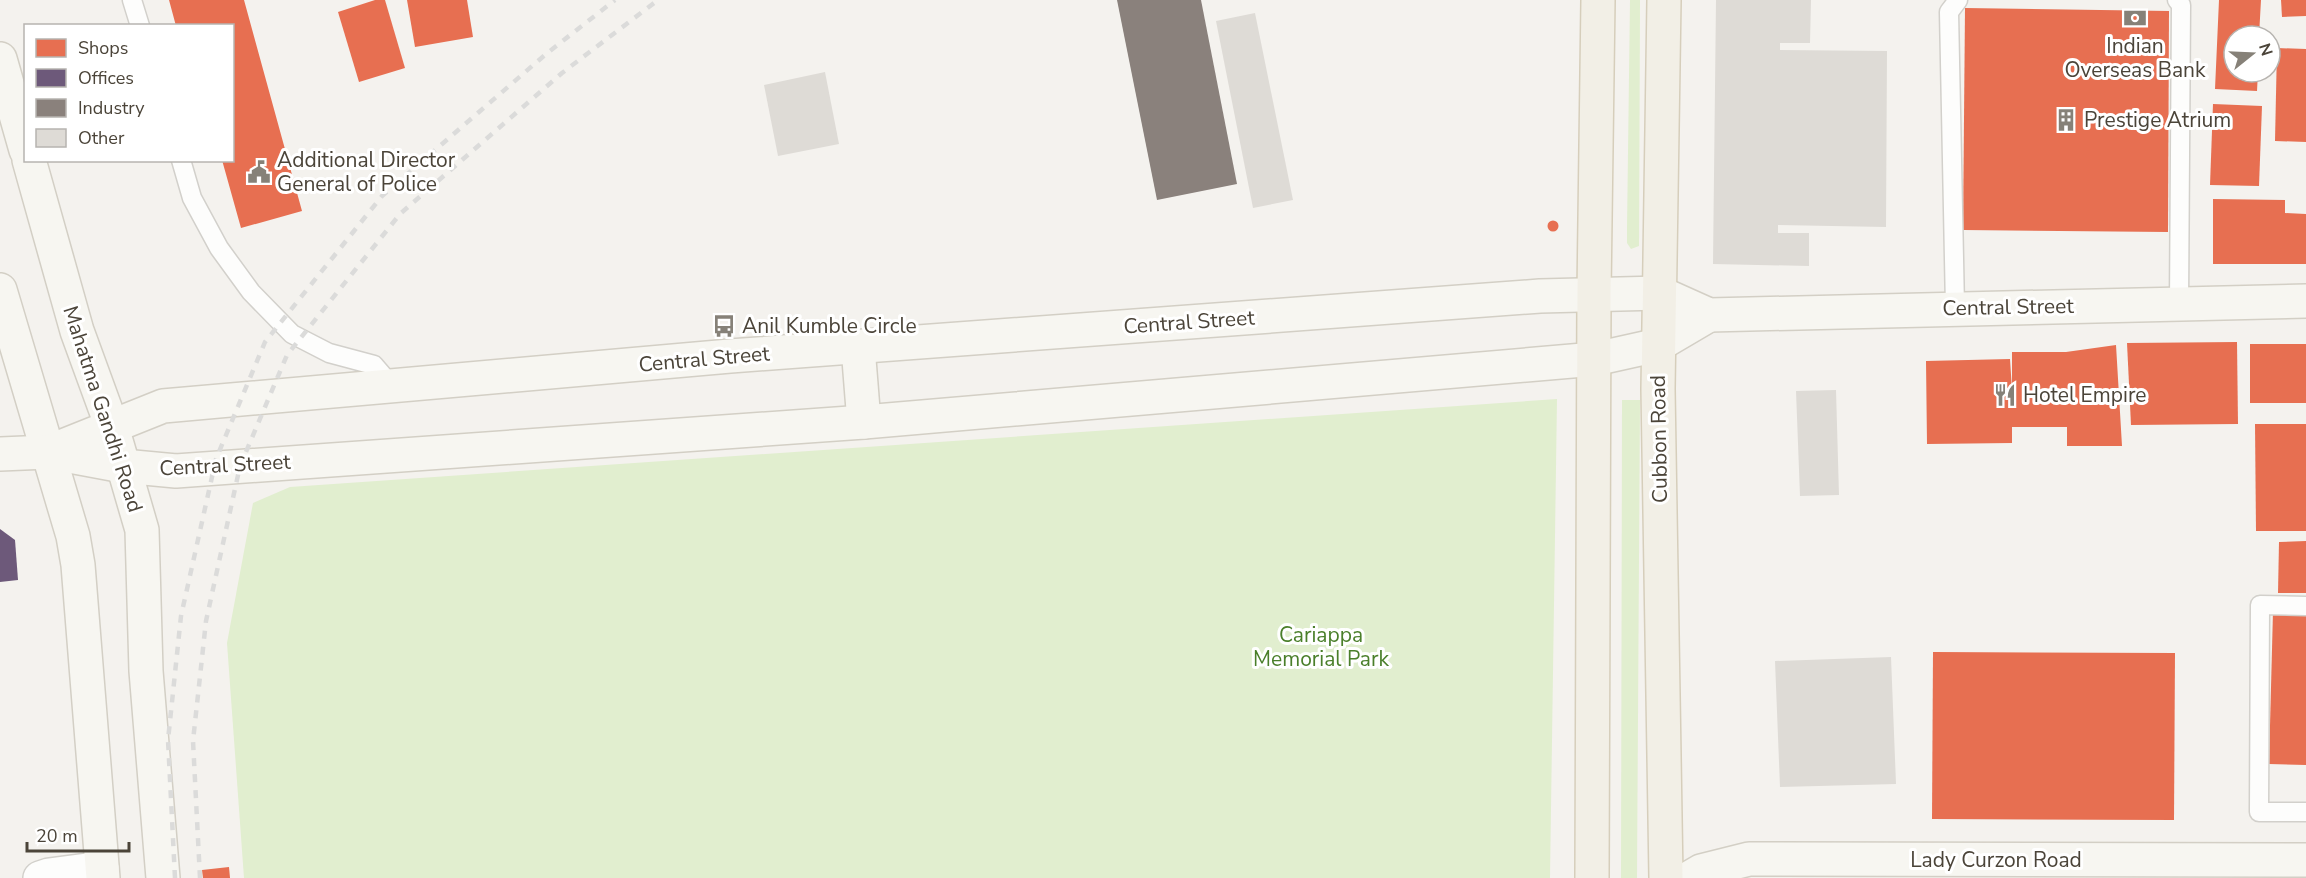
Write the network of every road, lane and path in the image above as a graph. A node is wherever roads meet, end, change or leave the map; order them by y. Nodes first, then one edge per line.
1 (132, 0) edge
2 (1598, 0) edge
3 (1664, 0) edge
4 (1958, 0) edge
5 (2177, 0) edge
6 (139, 24) edge
7 (0, 59) edge
8 (24, 143) edge
9 (30, 162) edge
10 (182, 162) edge
11 (0, 290) edge
12 (1594, 293) junction
13 (1660, 293) junction
14 (2306, 301) edge
15 (2179, 303) junction
16 (1955, 308) junction
17 (1709, 315) junction
18 (1658, 345) junction
19 (858, 346) junction
20 (1595, 359) junction
21 (392, 386) junction
22 (864, 422) junction
23 (112, 427) junction
24 (48, 452) junction
25 (0, 454) edge
26 (123, 466) junction
27 (2306, 606) edge
28 (2306, 812) edge
29 (2306, 860) edge
30 (102, 873) edge
31 (40, 878) edge
32 (163, 878) edge
33 (1592, 878) edge
34 (1666, 878) edge
35 (1689, 878) edge

1 - 6 lane
2 - 12 main road
3 - 13 main road, Cubbon Road
4 - 16 lane
5 - 15 lane
7 - 8 main road
9 - 23 main road, Mahatma Gandhi Road
10 - 21 lane
11 - 24 main road
12 - 13 main road, Central Street
12 - 19 main road, Central Street
12 - 20 main road
13 - 17 main road, Central Street
13 - 18 main road, Cubbon Road
14 - 15 main road, Central Street
15 - 16 main road, Central Street
16 - 17 main road, Central Street
17 - 18 main road, Central Street
18 - 20 main road, Central Street
18 - 34 main road, Cubbon Road
19 - 21 main road, Central Street
19 - 22 main road
20 - 22 main road, Central Street
20 - 33 main road
21 - 23 main road, Central Street
22 - 26 main road, Central Street
23 - 24 main road, Central Street
23 - 26 main road, Mahatma Gandhi Road
24 - 25 main road
24 - 26 main road, Central Street
24 - 30 main road
26 - 32 main road, Mahatma Gandhi Road
27 - 28 lane
29 - 35 main road, Lady Curzon Road
30 - 31 street

